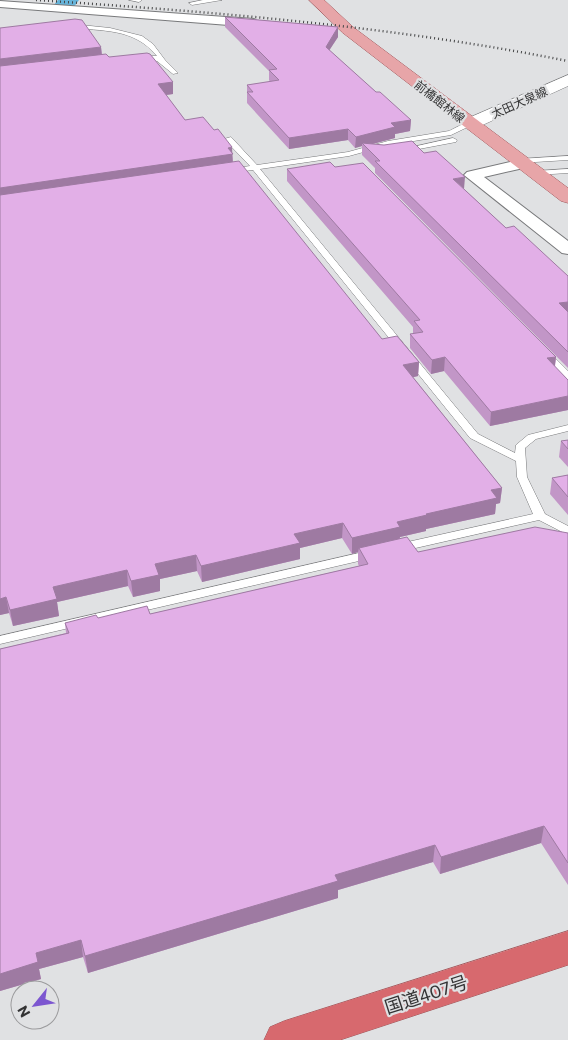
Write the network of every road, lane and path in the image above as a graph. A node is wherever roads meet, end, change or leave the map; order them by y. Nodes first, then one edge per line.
1 (132, 0) edge
2 (139, 0) edge
3 (219, 0) edge
4 (316, 0) edge
5 (192, 3) dead end
6 (0, 4) edge
7 (262, 24) edge
8 (60, 27) edge
9 (327, 30) edge
10 (348, 30) junction
11 (131, 58) edge
12 (162, 59) junction
13 (175, 73) dead end
14 (568, 80) edge
15 (568, 88) edge
16 (473, 126) junction
17 (228, 139) edge
18 (396, 151) edge
19 (387, 152) edge
20 (349, 154) junction
21 (568, 158) edge
22 (356, 161) dead end
23 (526, 166) junction
24 (254, 168) junction
25 (568, 171) edge
26 (226, 172) edge
27 (568, 197) edge
28 (568, 249) edge
29 (541, 349) edge
30 (568, 377) edge
31 (568, 428) edge
32 (521, 460) junction
33 (540, 516) junction
34 (568, 531) edge
35 (0, 640) edge
36 (568, 948) edge
37 (340, 1032) edge
38 (284, 1040) edge

1 - 2 lane
3 - 5 lane
4 - 10 main road, 前橋館林線
6 - 7 street
8 - 12 lane
9 - 10 street
10 - 16 main road, 前橋館林線
11 - 12 lane
12 - 13 lane
14 - 16 main road, 太田大泉線
15 - 16 main road, 太田大泉線
16 - 18 lane
16 - 20 lane
16 - 23 main road, 前橋館林線
17 - 24 lane
19 - 20 lane
20 - 22 lane
20 - 24 lane
21 - 23 lane
23 - 25 lane
23 - 27 main road, 前橋館林線
23 - 28 street
24 - 26 lane
24 - 32 lane
29 - 30 lane
31 - 32 lane
32 - 33 lane
33 - 34 lane
33 - 35 lane
36 - 37 highway, 国道407号
37 - 38 highway, 国道407号

